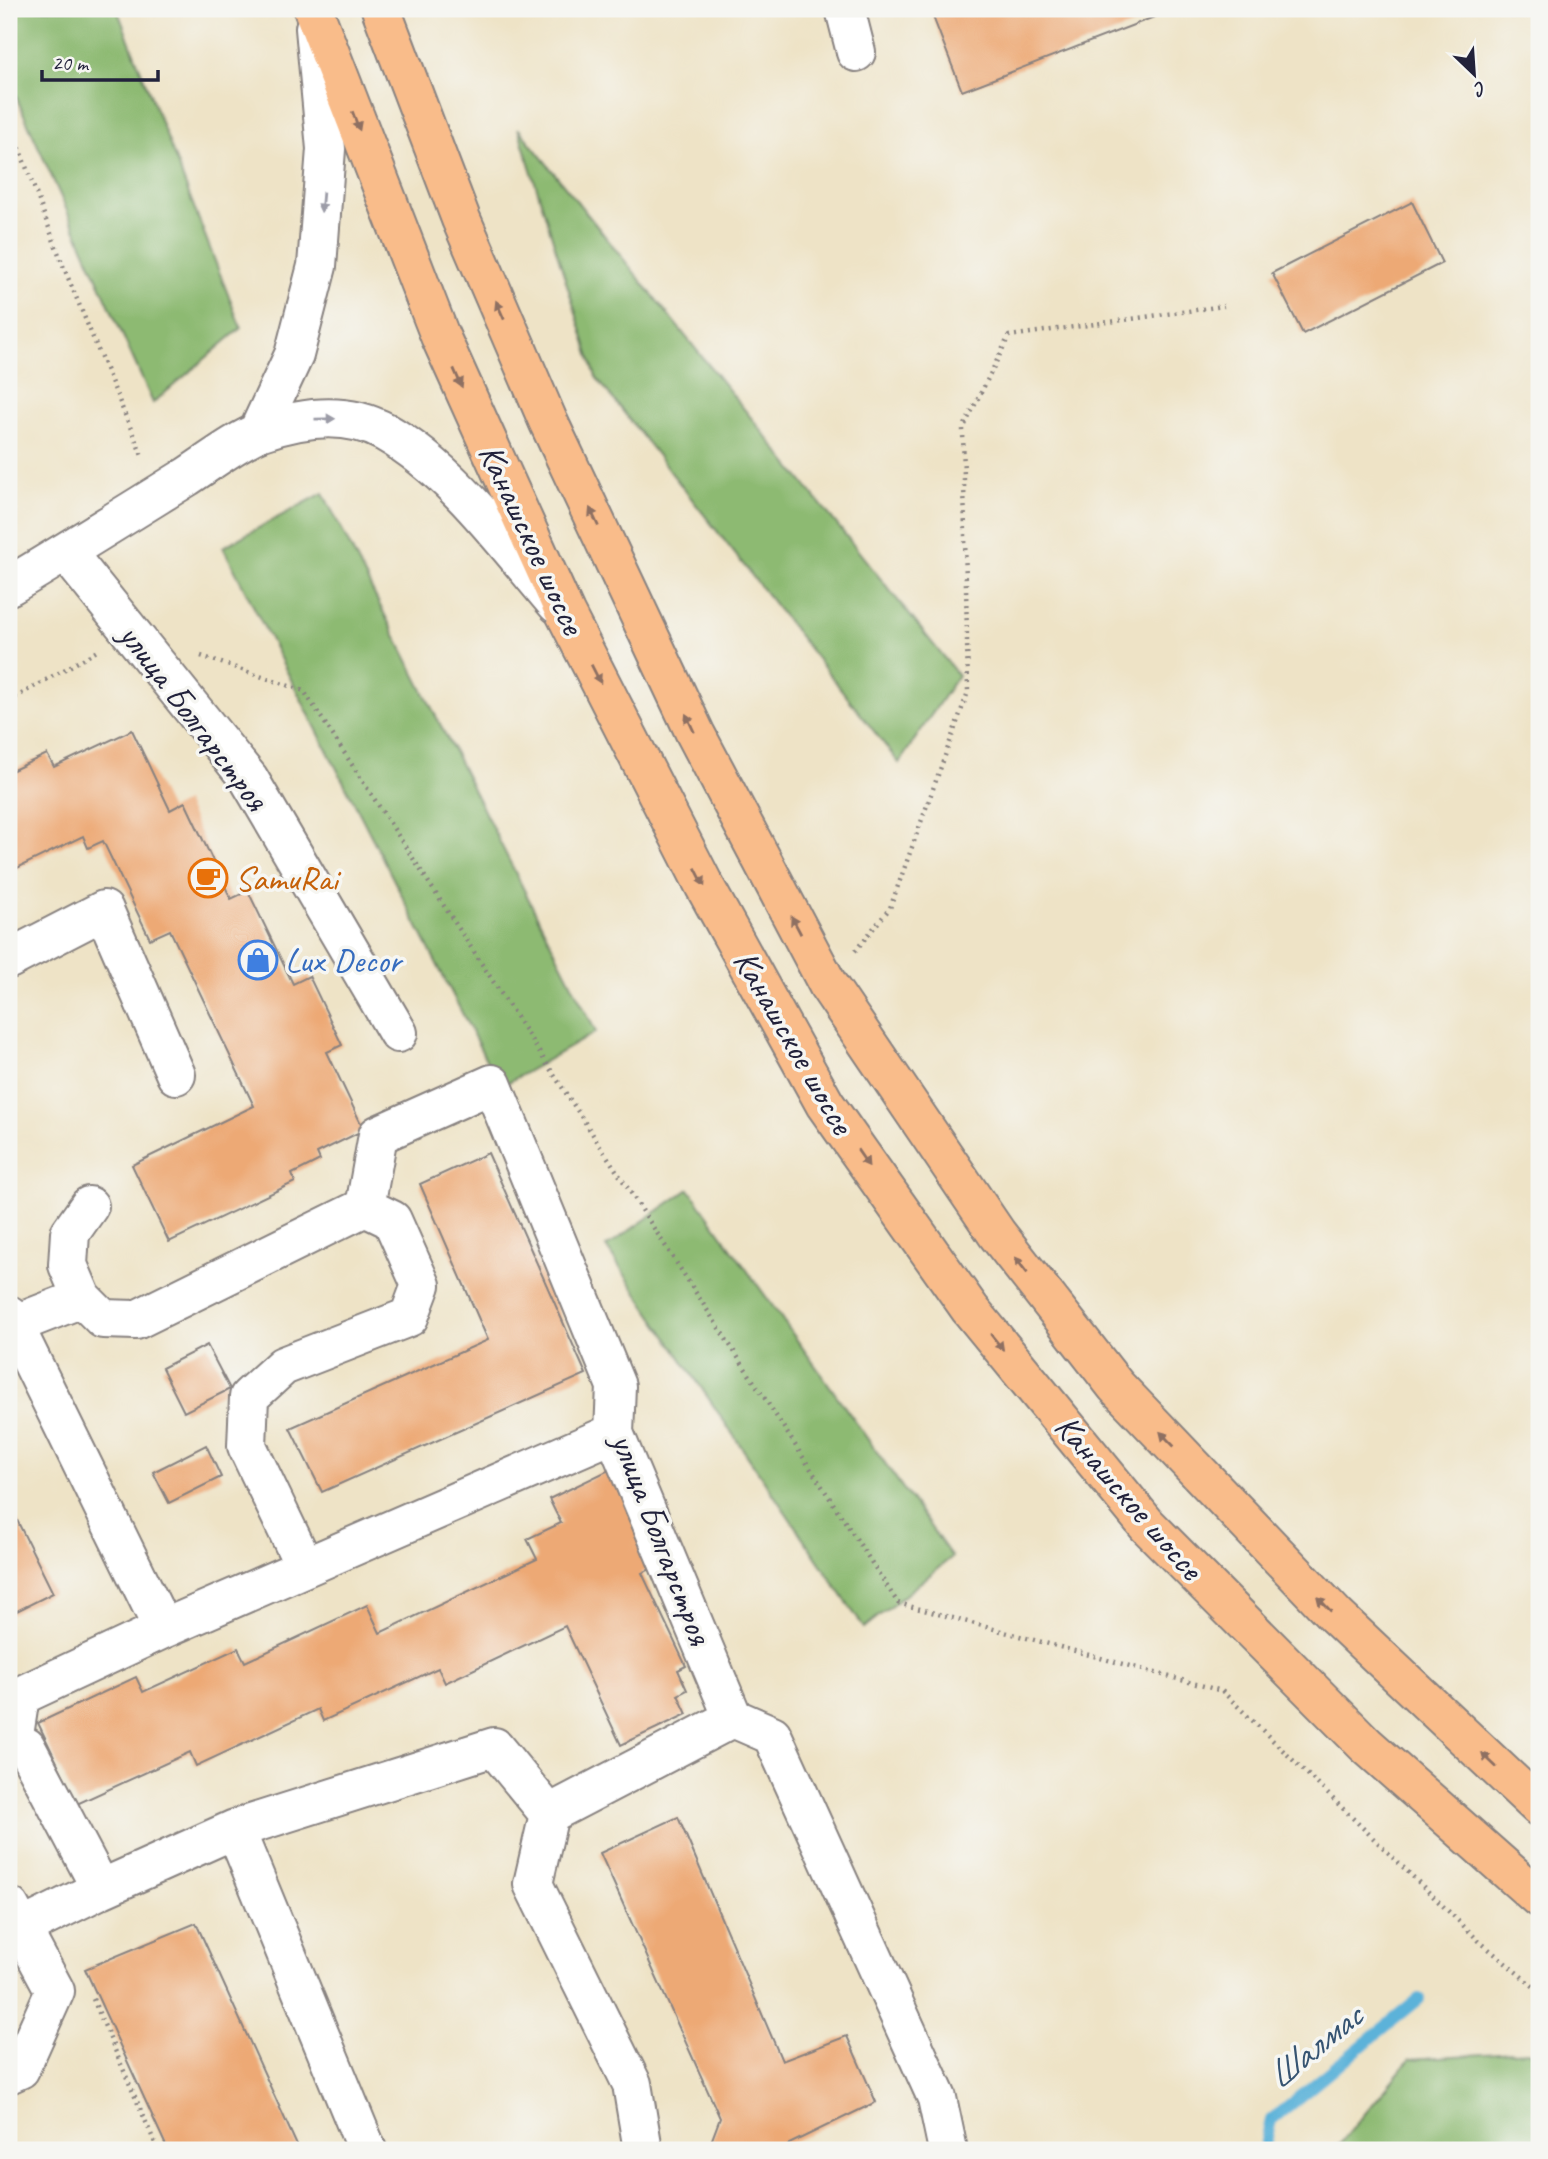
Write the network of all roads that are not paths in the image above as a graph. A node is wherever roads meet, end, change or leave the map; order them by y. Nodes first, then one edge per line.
1 (381, 9) edge
2 (845, 9) edge
3 (313, 10) edge
4 (856, 52) dead end
5 (258, 432) junction
6 (66, 552) junction
7 (9, 586) edge
8 (565, 614) junction
9 (9, 959) edge
10 (398, 1033) dead end
11 (176, 1075) dead end
12 (89, 1206) dead end
13 (365, 1207) junction
14 (82, 1298) junction
15 (11, 1320) edge
16 (614, 1433) junction
17 (305, 1567) junction
18 (163, 1629) junction
19 (733, 1718) junction
20 (11, 1742) edge
21 (1539, 1807) edge
22 (549, 1814) junction
23 (235, 1829) junction
24 (101, 1889) junction
25 (1539, 1898) edge
26 (14, 1917) edge
27 (9, 2074) edge
28 (367, 2150) edge
29 (643, 2150) edge
30 (948, 2150) edge

21 -> 1 main road, Канашское шоссе
2 - 4 street
3 -> 5 street
3 -> 8 main road, Канашское шоссе
5 - 6 street
5 -> 8 street
6 - 7 street
6 - 10 street, улица Болгарстроя
8 -> 25 main road, Канашское шоссе
9 - 11 street
12 - 14 street
13 - 14 street
13 - 16 street, улица Болгарстроя
13 - 17 street
14 - 15 street
15 - 18 street
16 - 17 street
16 - 19 street, улица Болгарстроя
17 - 18 street
18 - 20 street
19 - 22 street
19 - 30 street
20 - 24 street
22 - 23 street
22 - 29 street
23 - 24 street
23 - 28 street
24 - 26 street
26 - 27 street

